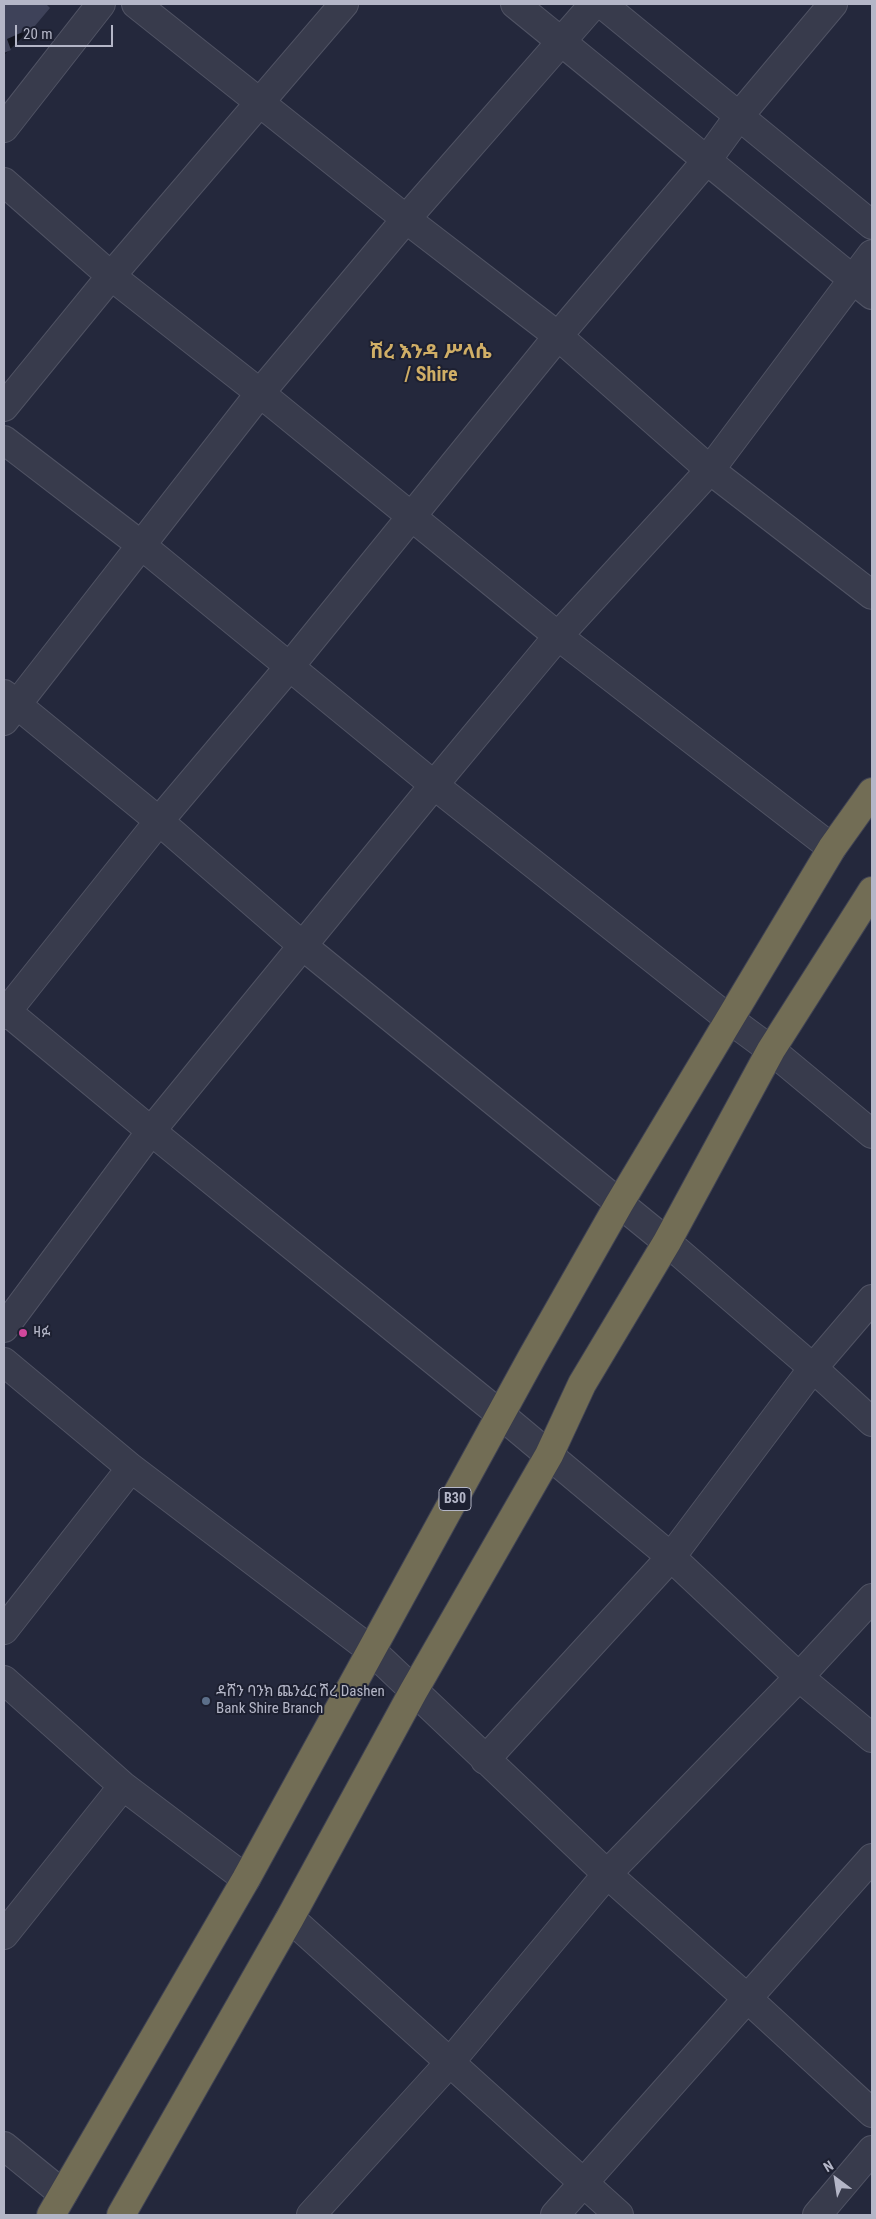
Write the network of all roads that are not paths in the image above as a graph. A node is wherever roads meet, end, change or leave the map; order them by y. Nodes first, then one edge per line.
1 (101, 4) edge
2 (136, 4) edge
3 (344, 4) edge
4 (514, 4) edge
5 (594, 4) edge
6 (602, 4) edge
7 (833, 4) edge
8 (562, 42) junction
9 (260, 102) junction
10 (739, 116) junction
11 (4, 128) edge
12 (707, 160) junction
13 (4, 182) edge
14 (406, 219) junction
15 (872, 225) edge
16 (872, 254) edge
17 (111, 276) junction
18 (863, 288) edge
19 (558, 336) junction
20 (260, 393) junction
21 (4, 407) edge
22 (4, 440) edge
23 (710, 470) junction
24 (410, 517) junction
25 (141, 545) junction
26 (872, 595) edge
27 (558, 636) junction
28 (290, 666) junction
29 (8, 707) edge
30 (434, 786) junction
31 (872, 792) edge
32 (159, 821) junction
33 (832, 848) junction
34 (872, 891) edge
35 (303, 946) junction
36 (5, 1012) edge
37 (729, 1020) junction
38 (771, 1050) junction
39 (150, 1131) junction
40 (872, 1134) edge
41 (619, 1204) junction
42 (667, 1242) junction
43 (872, 1299) edge
44 (4, 1328) edge
45 (4, 1362) edge
46 (813, 1368) junction
47 (501, 1414) junction
48 (872, 1422) edge
49 (550, 1455) junction
50 (131, 1468) junction
51 (671, 1557) junction
52 (872, 1598) edge
53 (4, 1630) edge
54 (372, 1651) junction
55 (799, 1677) junction
56 (4, 1680) edge
57 (413, 1692) junction
58 (872, 1738) edge
59 (485, 1760) junction
60 (123, 1786) junction
61 (872, 1858) edge
62 (607, 1874) junction
63 (246, 1879) junction
64 (290, 1918) junction
65 (4, 1935) edge
66 (748, 1999) junction
67 (451, 2061) junction
68 (872, 2114) edge
69 (4, 2146) edge
70 (872, 2150) edge
71 (584, 2184) junction
72 (57, 2205) edge
73 (121, 2215) edge
74 (311, 2215) edge
75 (556, 2215) edge
76 (619, 2215) edge
77 (817, 2215) edge

1 - 11 street
2 - 9 street
3 - 9 street
4 - 8 street
5 - 8 street
6 - 10 street
7 - 10 street
8 - 12 street
8 - 14 street
9 - 14 street
9 - 17 street
10 - 12 street
10 - 15 street
12 - 18 street
12 - 19 street
13 - 17 street
14 - 19 street
14 - 20 street
16 - 18 street
17 - 20 street
17 - 21 street
18 - 23 street
19 - 23 street
19 - 24 street
20 - 24 street
20 - 25 street
22 - 25 street
23 - 26 street
23 - 27 street
24 - 27 street
24 - 28 street
25 - 28 street
25 - 29 street
27 - 30 street
27 - 33 street
28 - 30 street
28 - 32 street
29 - 32 street
30 - 35 street
30 - 37 street
31 - 33 highway, B30
32 - 35 street
32 - 36 street
33 - 37 highway, B30
34 - 38 highway
35 - 39 street
35 - 41 street
36 - 39 street
37 - 38 street
37 - 41 highway, B30
38 - 40 street
38 - 42 highway
39 - 44 street
39 - 47 street
41 - 42 street
41 - 47 highway, B30
42 - 46 street
42 - 49 highway
43 - 46 street
45 - 50 street
46 - 48 street
46 - 51 street
47 - 49 street
47 - 54 highway, B30
49 - 51 street
49 - 57 highway
50 - 53 street
50 - 54 street
51 - 55 street
51 - 59 street
52 - 55 street
54 - 57 street
54 - 63 highway, B30
55 - 58 street
55 - 62 street
56 - 60 street
57 - 59 street
57 - 64 highway
59 - 62 street
60 - 63 street
60 - 65 street
61 - 66 street
62 - 66 street
62 - 67 street
63 - 72 highway, B30
64 - 67 street
64 - 73 highway
66 - 68 street
66 - 71 street
67 - 71 street
67 - 74 street
69 - 72 street
70 - 77 street
71 - 75 street
71 - 76 street

